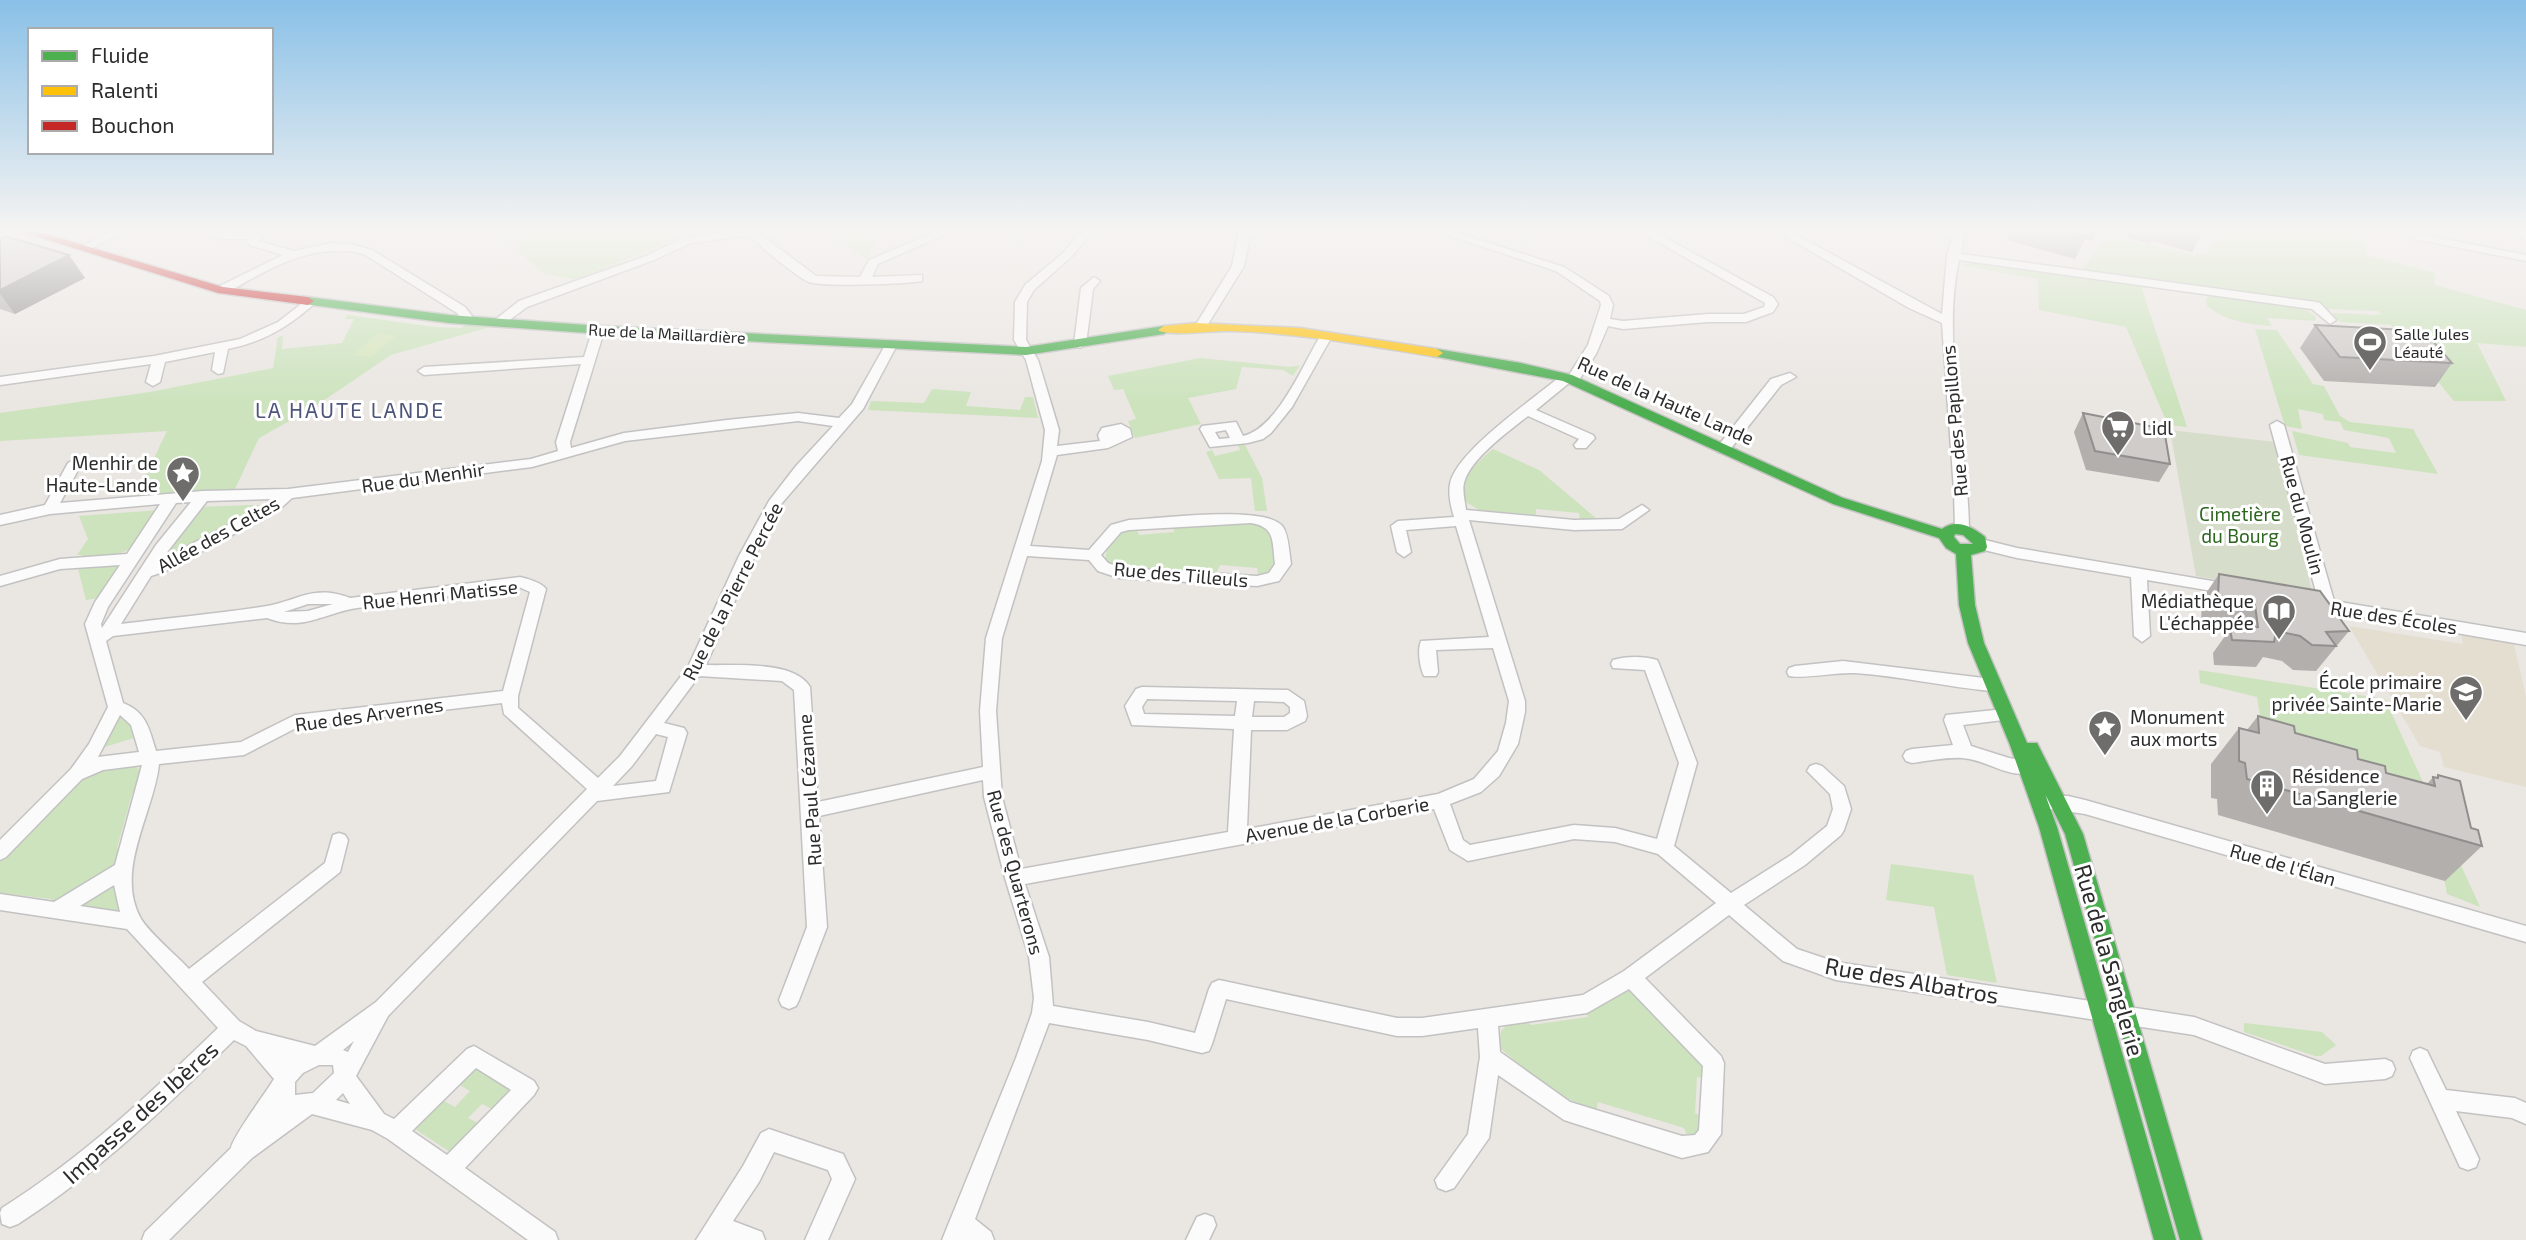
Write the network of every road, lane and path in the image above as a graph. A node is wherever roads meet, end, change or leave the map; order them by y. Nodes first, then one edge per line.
1 (218, 289) edge
2 (427, 289) edge
3 (565, 289) edge
4 (1029, 289) edge
5 (1087, 289) edge
6 (1224, 289) edge
7 (1589, 289) edge
8 (1749, 289) edge
9 (1884, 289) edge
10 (1949, 289) edge
11 (2192, 289) edge
12 (222, 290) joint
13 (309, 302) junction
14 (463, 320) junction
15 (1945, 320) junction
16 (2330, 320) dead end
17 (1603, 321) junction
18 (497, 323) junction
19 (1201, 326) junction
20 (601, 330) junction
21 (1325, 338) junction
22 (1080, 344) junction
23 (891, 345) junction
24 (222, 346) junction
25 (1026, 351) junction
26 (159, 359) junction
27 (591, 360) junction
28 (218, 370) dead end
29 (424, 371) dead end
30 (1790, 377) dead end
31 (1570, 379) junction
32 (0, 381) edge
33 (153, 383) dead end
34 (1528, 411) junction
35 (844, 423) junction
36 (2277, 425) dead end
37 (1238, 440) dead end
38 (1107, 443) dead end
39 (1581, 445) dead end
40 (1723, 449) junction
41 (1051, 452) junction
42 (566, 455) junction
43 (75, 463) dead end
44 (288, 494) junction
45 (203, 496) junction
46 (171, 499) junction
47 (50, 509) junction
48 (1642, 510) dead end
49 (4, 515) edge
50 (1461, 517) junction
51 (1962, 529) junction
52 (1945, 535) junction
53 (1981, 544) junction
54 (1020, 550) junction
55 (1963, 551) junction
56 (1404, 552) dead end
57 (1093, 555) junction
58 (133, 559) junction
59 (147, 572) junction
60 (2138, 574) junction
61 (0, 581) edge
62 (2248, 592) edge
63 (2292, 600) edge
64 (2328, 606) junction
65 (108, 631) junction
66 (2142, 636) dead end
67 (2526, 639) edge
68 (1498, 642) junction
69 (99, 647) junction
70 (1619, 664) dead end
71 (695, 670) junction
72 (1430, 672) dead end
73 (1795, 672) dead end
74 (1994, 690) junction
75 (1246, 695) junction
76 (510, 696) junction
77 (116, 707) junction
78 (2006, 715) junction
79 (1243, 723) junction
80 (653, 727) junction
81 (1964, 751) junction
82 (1912, 756) dead end
83 (150, 760) junction
84 (2026, 767) junction
85 (1816, 771) dead end
86 (990, 772) junction
87 (76, 774) junction
88 (595, 792) junction
89 (1440, 801) junction
90 (2040, 803) junction
91 (2060, 803) junction
92 (811, 811) junction
93 (1237, 837) junction
94 (338, 840) dead end
95 (1664, 848) junction
96 (0, 852) edge
97 (123, 870) junction
98 (1014, 878) junction
99 (0, 902) edge
100 (1729, 905) junction
101 (57, 910) junction
102 (132, 922) junction
103 (2526, 933) edge
104 (1631, 976) junction
105 (189, 980) junction
106 (789, 1000) dead end
107 (383, 1008) junction
108 (2102, 1011) junction
109 (1042, 1013) junction
110 (2124, 1013) junction
111 (1487, 1018) junction
112 (232, 1028) junction
113 (252, 1039) junction
114 (317, 1054) junction
115 (1490, 1057) junction
116 (2420, 1058) dead end
117 (2385, 1069) dead end
118 (344, 1073) junction
119 (284, 1082) junction
120 (2440, 1099) junction
121 (309, 1105) junction
122 (2526, 1114) edge
123 (376, 1121) junction
124 (396, 1132) junction
125 (2468, 1159) dead end
126 (222, 1170) junction
127 (448, 1170) junction
128 (1446, 1180) dead end
129 (10, 1216) dead end
130 (957, 1231) edge
131 (709, 1237) edge
132 (153, 1240) edge
133 (547, 1240) edge
134 (754, 1240) edge
135 (816, 1240) edge
136 (983, 1240) edge
137 (2165, 1240) edge
138 (2191, 1240) edge

1 - 12 street, Rue de la Maillardière
2 - 14 street
3 - 18 street
4 - 25 street, Rue des Quarterons
5 - 22 street
6 - 19 street
7 - 17 street
8 - 17 street
9 - 15 street
10 - 15 street, Rue des Papillons
11 - 16 street
12 - 13 street, Rue de la Maillardière
13 - 14 street, Rue de la Maillardière
13 - 24 street
14 - 18 street, Rue de la Maillardière
15 - 51 street, Rue des Papillons
17 - 31 street, Avenue de la Corberie
18 - 20 street, Rue de la Maillardière
19 - 21 street, Rue de la Haute Lande
19 - 22 street, Rue de la Haute Lande
20 - 23 street, Rue de la Maillardière
20 - 27 street
21 - 31 street, Rue de la Haute Lande
21 - 37 street
22 - 25 street, Rue de la Haute Lande
23 - 25 street, Rue de la Maillardière
23 - 35 street, Rue de la Pierre Percée
24 - 26 street
24 - 28 street
25 - 41 street, Rue des Quarterons
26 - 32 street
26 - 33 street
27 - 29 street
27 - 42 street
30 - 40 street
31 - 34 street, Avenue de la Corberie
31 - 40 street, Rue de la Haute Lande
34 - 39 street
34 - 50 street, Avenue de la Corberie
35 - 42 street, Rue du Menhir
35 - 71 street, Rue de la Pierre Percée
36 - 64 street, Rue du Moulin
38 - 41 street
40 - 52 street, Rue de la Haute Lande
41 - 54 street, Rue des Quarterons
42 - 44 street, Rue du Menhir
43 - 47 street
44 - 45 street, Rue du Menhir
44 - 59 street, Allée des Celtes
45 - 46 street, Rue du Menhir
45 - 59 street, Allée des Celtes
46 - 47 street, Rue du Menhir
46 - 58 street, Allée des Celtes
47 - 49 street, Rue du Menhir
48 - 50 street
50 - 56 street
50 - 68 street, Avenue de la Corberie
51 - 52 street
51 - 53 street
52 - 55 street
53 - 55 street
53 - 60 street
54 - 57 street, Rue des Tilleuls
54 - 86 street, Rue des Quarterons
55 - 74 street, Rue de la Sanglerie
57 - 57 street, Rue des Tilleuls
58 - 61 street
58 - 69 street, Allée des Celtes
59 - 65 street, Allée des Celtes
60 - 62 street
60 - 66 street
63 - 64 street, Rue des Écoles
64 - 67 street, Rue des Écoles
65 - 69 street, Allée des Celtes
65 - 76 street, Rue Henri Matisse
68 - 72 street
68 - 89 street, Avenue de la Corberie
69 - 77 street, Allée des Celtes
70 - 95 street
71 - 80 street, Rue de la Pierre Percée
71 - 92 street, Rue Paul Cézanne
73 - 74 street
74 - 78 street, Rue de la Sanglerie
74 - 91 street, Rue de la Sanglerie
75 - 79 street
75 - 79 street
75 - 79 street
76 - 83 street, Rue des Arvernes
76 - 88 street
77 - 83 street
77 - 87 street
78 - 81 street
78 - 84 street, Rue de la Sanglerie
79 - 93 street
80 - 88 street, Rue de la Pierre Percée
80 - 88 street
81 - 82 street
81 - 84 street
83 - 87 street
83 - 97 street
84 - 90 street, Rue de la Sanglerie
85 - 100 street
86 - 92 street
86 - 98 street, Rue des Quarterons
87 - 96 street
88 - 107 street, Rue de la Pierre Percée
89 - 93 street, Avenue de la Corberie
89 - 95 street, Rue des Albatros
90 - 91 street, Rue de l'Élan
90 - 108 street, Rue de la Sanglerie
91 - 103 street, Rue de l'Élan
91 - 110 street, Rue de la Sanglerie
92 - 106 street, Rue Paul Cézanne
93 - 98 street, Avenue de la Corberie
94 - 105 street
95 - 100 street, Rue des Albatros
97 - 101 street
97 - 102 street
98 - 109 street, Rue des Quarterons
99 - 101 street
100 - 104 street
100 - 108 street, Rue des Albatros
101 - 102 street
102 - 105 street
104 - 111 street
104 - 115 street
105 - 112 street
107 - 114 street, Rue de la Pierre Percée
107 - 118 street, Rue de la Pierre Percée
108 - 110 street, Rue des Albatros
108 - 137 street, Rue de la Sanglerie
109 - 111 street
109 - 130 street, Rue des Quarterons
110 - 117 street, Rue des Albatros
110 - 138 street, Rue de la Sanglerie
111 - 115 street
112 - 113 street
112 - 129 street, Impasse des Ibères
113 - 114 street
113 - 119 street
114 - 118 street
114 - 119 street
115 - 128 street
116 - 120 street
118 - 121 street
118 - 123 street
119 - 121 street
119 - 126 street
120 - 122 street
120 - 125 street
121 - 123 street
121 - 126 street
123 - 124 street
124 - 127 street
124 - 127 street
126 - 132 street
127 - 133 street
130 - 136 street
131 - 134 street
131 - 135 street

